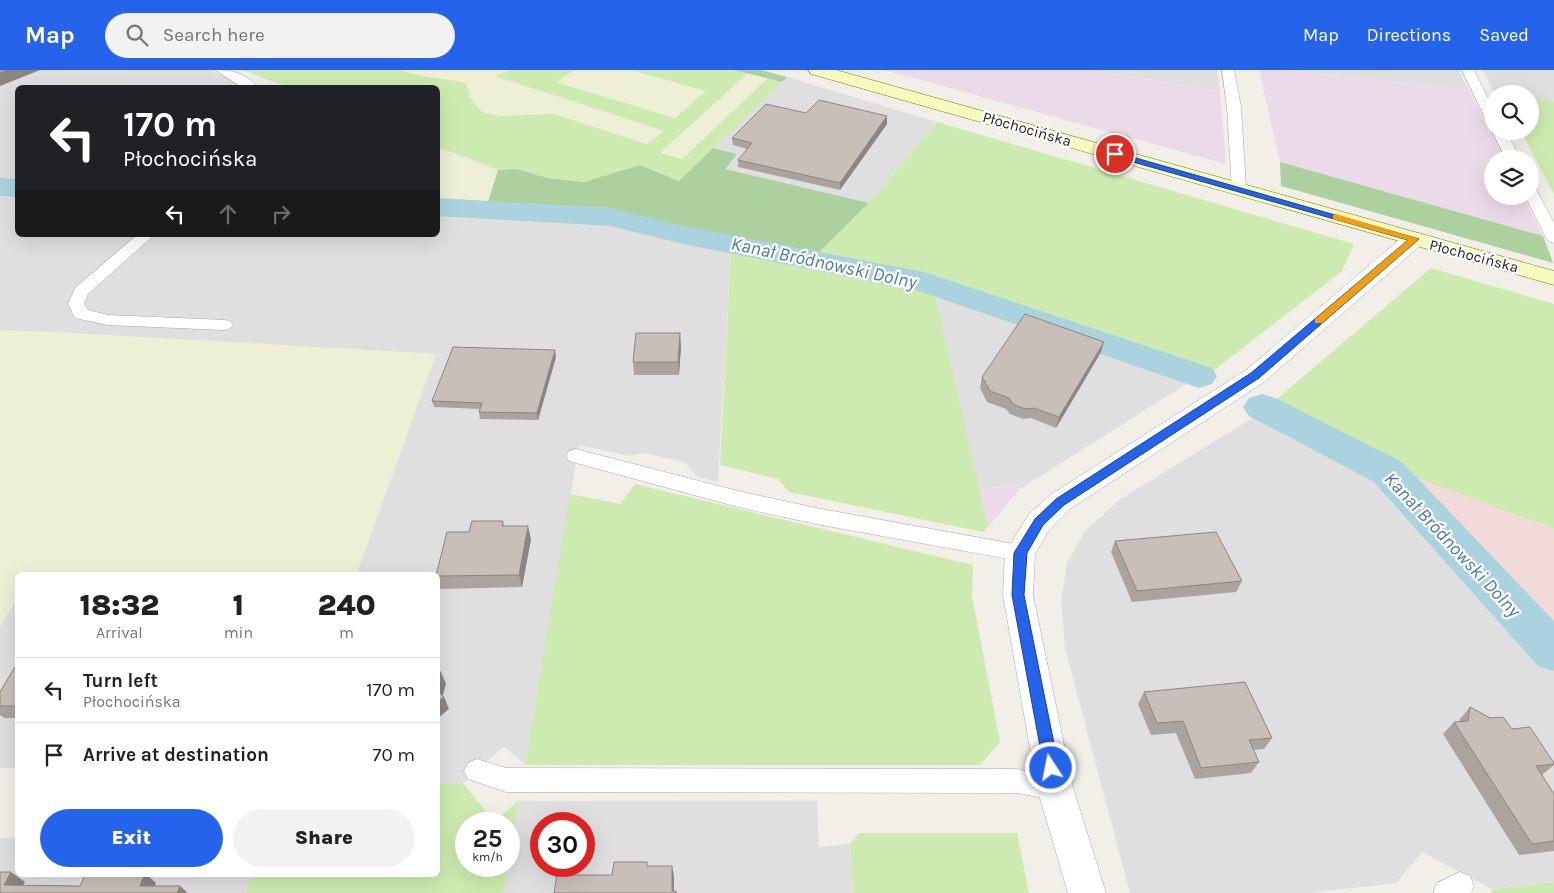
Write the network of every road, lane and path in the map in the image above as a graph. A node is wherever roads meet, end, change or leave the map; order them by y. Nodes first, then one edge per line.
1 (221, 70) edge
2 (817, 70) edge
3 (1228, 70) edge
4 (1468, 70) edge
5 (248, 85) edge
6 (1484, 102) edge
7 (1239, 189) junction
8 (1537, 205) edge
9 (144, 237) edge
10 (1554, 238) edge
11 (1414, 239) junction
12 (1554, 278) edge
13 (224, 325) dead end
14 (576, 456) dead end
15 (1020, 553) junction
16 (477, 771) dead end
17 (1055, 788) junction
18 (1087, 893) edge

1 - 5 lane
2 - 7 main road, Płochocińska
3 - 7 lane
4 - 6 lane
7 - 11 main road, Płochocińska
8 - 10 lane
9 - 13 lane
11 - 12 main road, Płochocińska
11 - 15 street
14 - 15 lane
15 - 17 street
16 - 17 lane
17 - 18 street

